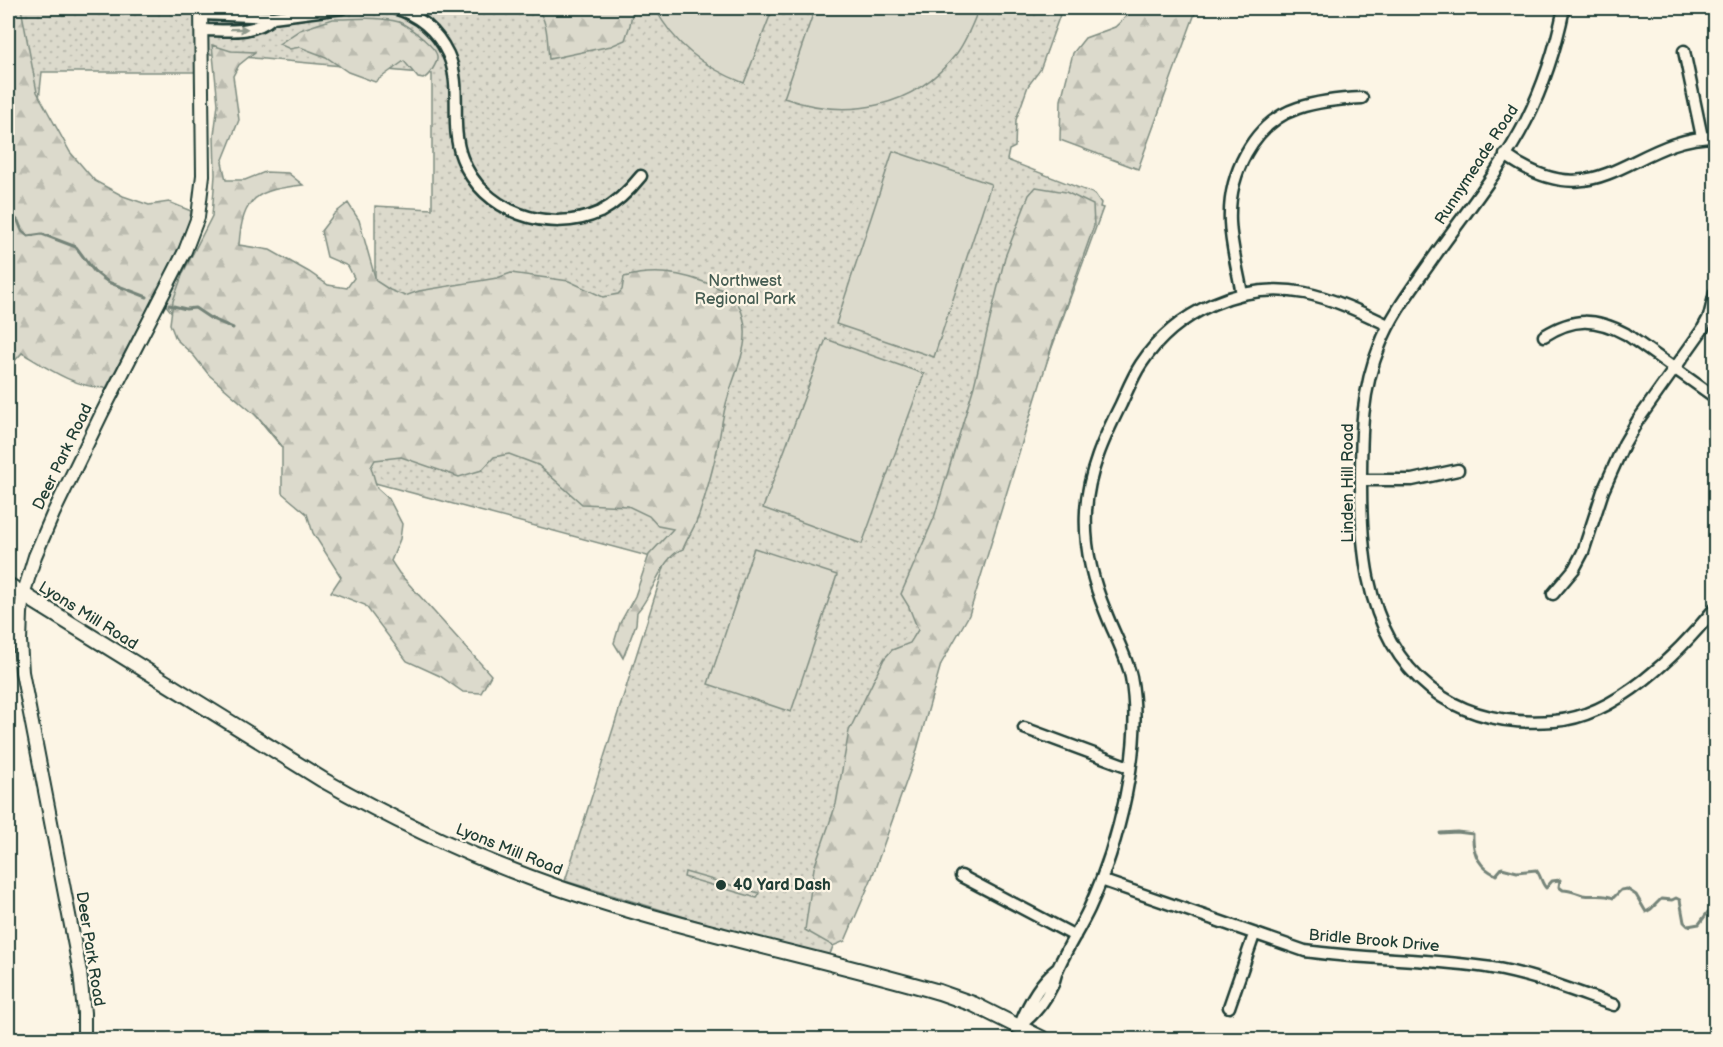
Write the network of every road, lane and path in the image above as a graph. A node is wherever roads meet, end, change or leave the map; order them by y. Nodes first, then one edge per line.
1 (342, 8) edge
2 (394, 8) edge
3 (1564, 8) edge
4 (202, 11) edge
5 (273, 17) junction
6 (202, 30) junction
7 (1684, 51) dead end
8 (1362, 98) dead end
9 (1702, 137) junction
10 (1716, 137) edge
11 (1505, 155) junction
12 (641, 176) dead end
13 (1715, 292) edge
14 (1242, 294) junction
15 (1388, 325) junction
16 (1544, 336) dead end
17 (1675, 369) junction
18 (1716, 398) edge
19 (1458, 470) dead end
20 (1361, 480) junction
21 (8, 585) edge
22 (1553, 594) dead end
23 (23, 595) junction
24 (1716, 608) edge
25 (1024, 728) dead end
26 (1129, 766) junction
27 (961, 876) dead end
28 (1101, 880) junction
29 (1254, 935) junction
30 (1075, 936) junction
31 (1614, 1005) dead end
32 (1229, 1007) dead end
33 (1019, 1026) junction
34 (84, 1040) edge
35 (1012, 1040) edge
36 (1045, 1040) edge

1 - 5 street
2 - 12 street
3 - 11 street, Runnymeade Road
4 - 5 street
4 - 6 street, Deer Park Road
6 -> 5 street
6 - 23 street, Deer Park Road
7 - 9 street
8 - 14 street
9 - 10 street
9 - 11 street
11 - 15 street, Runnymeade Road
13 - 17 street
14 - 15 street
14 - 26 street
15 - 20 street, Linden Hill Road
16 - 17 street
17 - 18 street
17 - 22 street
19 - 20 street
20 - 24 street, Linden Hill Road
21 - 23 main road, Lyons Mill Road
23 - 33 main road, Lyons Mill Road
23 - 34 street, Deer Park Road
25 - 26 street
26 - 28 street
27 - 30 street
28 - 29 street, Bridle Brook Drive
28 - 30 street
29 - 31 street, Bridle Brook Drive
29 - 32 street
30 - 33 street
33 - 35 main road
33 - 36 main road, Lyons Mill Road

